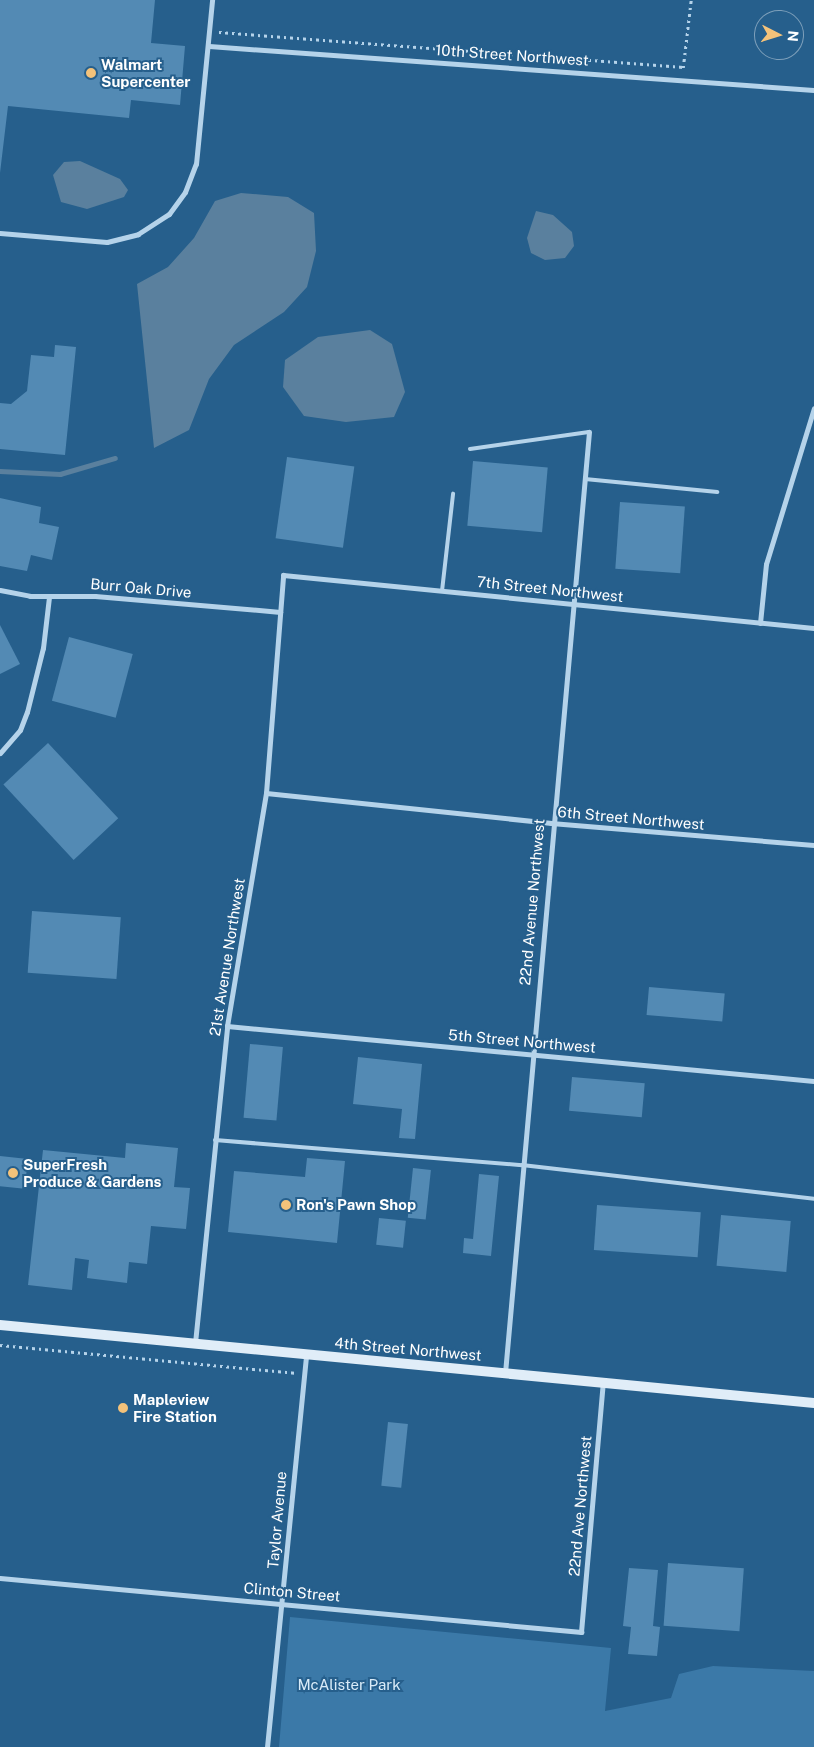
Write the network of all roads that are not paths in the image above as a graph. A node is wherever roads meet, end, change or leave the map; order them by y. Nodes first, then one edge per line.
1 (212, 0) edge
2 (209, 46) junction
3 (814, 90) edge
4 (0, 233) edge
5 (814, 408) edge
6 (589, 432) joint
7 (470, 449) dead end
8 (585, 479) junction
9 (717, 492) dead end
10 (453, 494) dead end
11 (283, 575) joint
12 (0, 590) edge
13 (442, 591) junction
14 (49, 597) junction
15 (575, 604) junction
16 (280, 612) junction
17 (760, 623) junction
18 (814, 628) edge
19 (0, 753) edge
20 (266, 792) junction
21 (551, 824) junction
22 (814, 845) edge
23 (227, 1026) junction
24 (532, 1054) junction
25 (814, 1081) edge
26 (215, 1140) junction
27 (522, 1164) junction
28 (814, 1200) edge
29 (0, 1325) edge
30 (194, 1344) junction
31 (306, 1355) junction
32 (505, 1373) junction
33 (603, 1381) junction
34 (814, 1403) edge
35 (0, 1578) edge
36 (282, 1604) junction
37 (581, 1632) joint
38 (267, 1747) edge

1 - 2 street
2 - 3 street, 10th Street Northwest
2 - 4 street
5 - 17 street
6 - 7 lane
6 - 8 street, 22nd Avenue Northwest
8 - 9 lane
8 - 15 street, 22nd Avenue Northwest
10 - 13 lane
11 - 13 street, 7th Street Northwest
11 - 16 street, 21st Avenue Northwest
12 - 14 street, Burr Oak Drive
13 - 15 street, 7th Street Northwest
14 - 16 street, Burr Oak Drive
14 - 19 street
15 - 17 street, 7th Street Northwest
15 - 21 street, 22nd Avenue Northwest
16 - 20 street, 21st Avenue Northwest
17 - 18 street, 7th Street Northwest
20 - 21 street, 6th Street Northwest
20 - 23 street, 21st Avenue Northwest
21 - 22 street, 6th Street Northwest
21 - 24 street, 22nd Avenue Northwest
23 - 24 street, 5th Street Northwest
23 - 26 street, 21st Avenue Northwest
24 - 25 street, 5th Street Northwest
24 - 27 street, 22nd Avenue Northwest
26 - 27 lane
26 - 30 street, 21st Avenue Northwest
27 - 28 lane
27 - 32 street, 22nd Avenue Northwest
29 - 30 street, 4th Street Northwest
30 - 31 street, 4th Street Northwest
31 - 32 street, 4th Street Northwest
31 - 36 street, Taylor Avenue
32 - 33 street, 4th Street Northwest
33 - 34 street, 4th Street Northwest
33 - 37 street, 22nd Ave Northwest
35 - 36 street, Clinton Street
36 - 37 street, Clinton Street
36 - 38 street, Taylor Avenue

